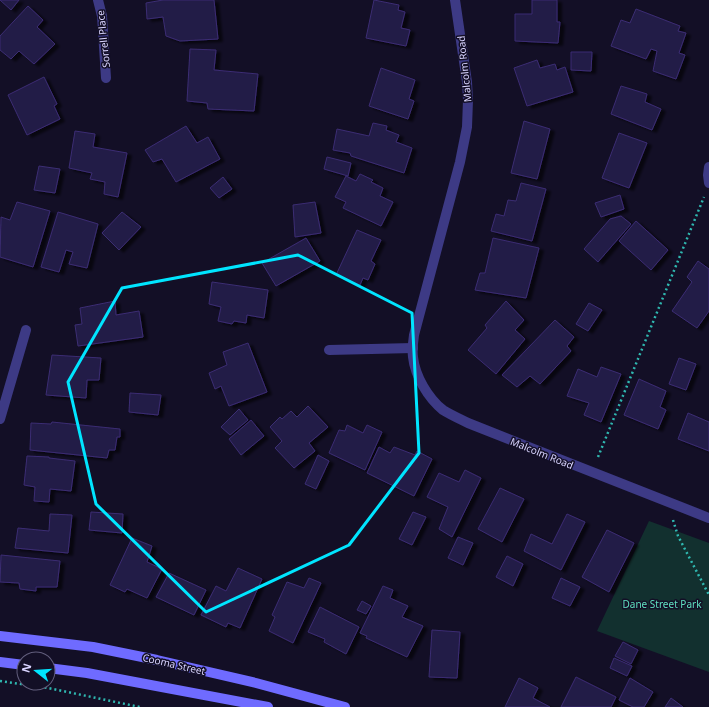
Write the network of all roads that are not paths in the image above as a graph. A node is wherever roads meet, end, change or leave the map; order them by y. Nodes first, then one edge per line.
1 (98, 0) edge
2 (455, 0) edge
3 (106, 78) dead end
4 (709, 167) edge
5 (708, 188) edge
6 (26, 330) dead end
7 (413, 348) junction
8 (330, 350) dead end
9 (0, 419) edge
10 (709, 518) edge
11 (0, 636) edge
12 (0, 662) edge
13 (16, 664) edge
14 (56, 669) edge
15 (268, 707) edge
16 (345, 707) edge

1 - 3 street, Sorrell Place
2 - 7 street, Malcolm Road
4 - 5 street
6 - 9 street
7 - 8 street
7 - 10 street, Malcolm Road
11 - 16 main road, Cooma Street
12 - 13 main road
14 - 15 main road

